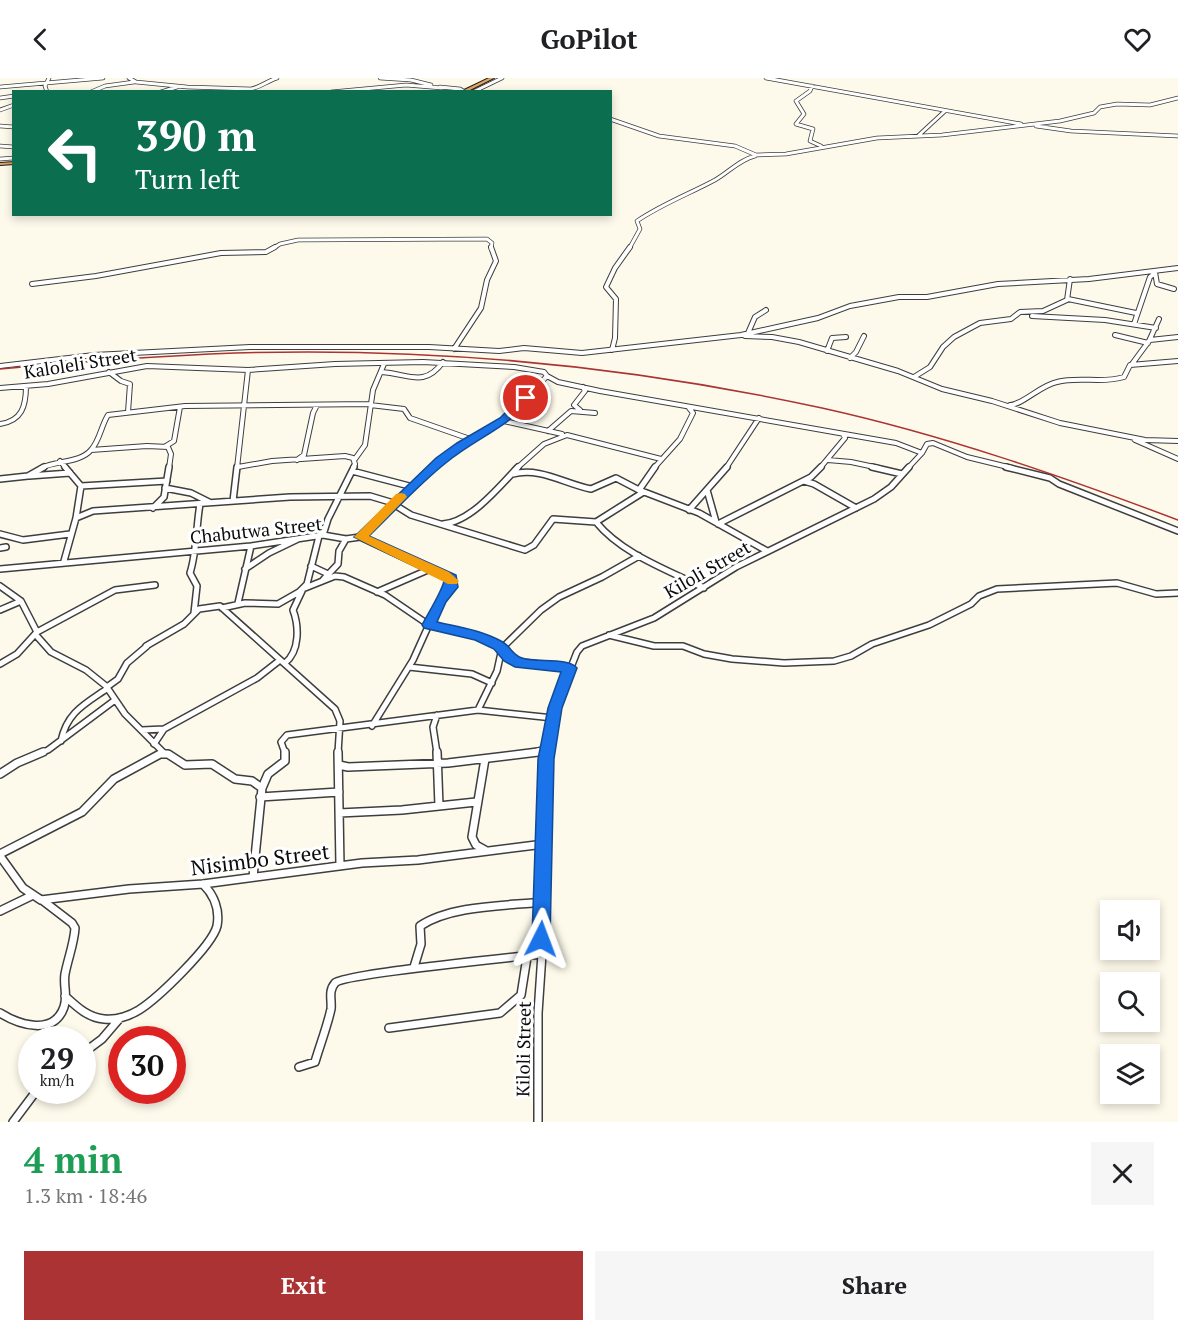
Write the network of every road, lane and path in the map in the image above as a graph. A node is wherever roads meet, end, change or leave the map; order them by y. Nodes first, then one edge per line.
1 (103, 78) edge
2 (129, 78) edge
3 (277, 78) edge
4 (380, 78) edge
5 (492, 78) edge
6 (502, 78) edge
7 (766, 78) edge
8 (47, 80) edge
9 (136, 82) junction
10 (9, 86) junction
11 (812, 86) junction
12 (0, 87) edge
13 (171, 87) junction
14 (442, 88) junction
15 (96, 90) edge
16 (165, 90) edge
17 (352, 90) edge
18 (456, 90) edge
19 (465, 90) edge
20 (477, 90) edge
21 (12, 97) edge
22 (8, 98) dead end
23 (1178, 98) edge
24 (12, 106) edge
25 (0, 110) edge
26 (945, 111) junction
27 (612, 120) edge
28 (1028, 125) junction
29 (919, 135) junction
30 (1178, 136) edge
31 (821, 146) junction
32 (766, 155) junction
33 (1178, 268) edge
34 (1154, 272) junction
35 (1070, 279) junction
36 (32, 284) dead end
37 (1174, 289) dead end
38 (1068, 299) junction
39 (766, 310) dead end
40 (1136, 313) junction
41 (1015, 314) junction
42 (1159, 319) dead end
43 (1134, 324) junction
44 (1156, 327) junction
45 (748, 333) junction
46 (1115, 335) dead end
47 (738, 336) junction
48 (864, 336) dead end
49 (846, 337) dead end
50 (1178, 337) edge
51 (1149, 341) junction
52 (454, 349) junction
53 (612, 350) junction
54 (827, 351) junction
55 (850, 358) junction
56 (1178, 361) edge
57 (443, 362) junction
58 (384, 364) junction
59 (1132, 364) junction
60 (0, 366) edge
61 (248, 370) junction
62 (110, 372) junction
63 (382, 372) junction
64 (547, 376) junction
65 (914, 377) junction
66 (26, 386) junction
67 (583, 387) junction
68 (0, 388) edge
69 (244, 404) junction
70 (370, 404) junction
71 (317, 405) junction
72 (1006, 405) junction
73 (180, 407) junction
74 (689, 408) junction
75 (582, 410) junction
76 (128, 412) junction
77 (596, 413) dead end
78 (759, 418) junction
79 (504, 421) junction
80 (0, 423) edge
81 (549, 431) junction
82 (843, 434) junction
83 (567, 435) junction
84 (1128, 437) junction
85 (470, 439) junction
86 (1178, 441) edge
87 (166, 446) junction
88 (91, 450) junction
89 (922, 453) junction
90 (239, 454) junction
91 (304, 455) junction
92 (312, 459) junction
93 (355, 459) junction
94 (662, 459) junction
95 (1178, 459) edge
96 (296, 460) junction
97 (828, 460) junction
98 (250, 461) junction
99 (60, 462) junction
100 (238, 467) junction
101 (352, 471) junction
102 (70, 473) junction
103 (902, 474) junction
104 (511, 475) junction
105 (28, 476) junction
106 (0, 479) edge
107 (167, 481) junction
108 (804, 481) junction
109 (81, 486) junction
110 (413, 487) junction
111 (165, 488) junction
112 (707, 490) junction
113 (641, 492) junction
114 (341, 496) junction
115 (164, 497) junction
116 (233, 501) junction
117 (213, 503) junction
118 (200, 504) junction
119 (394, 505) junction
120 (167, 506) junction
121 (153, 508) junction
122 (856, 508) junction
123 (689, 510) junction
124 (76, 518) junction
125 (596, 522) junction
126 (717, 523) junction
127 (438, 524) junction
128 (1178, 531) edge
129 (0, 534) edge
130 (70, 534) junction
131 (321, 536) junction
132 (360, 537) junction
133 (300, 538) junction
134 (346, 538) junction
135 (251, 546) junction
136 (194, 550) junction
137 (767, 552) junction
138 (639, 556) junction
139 (64, 561) junction
140 (310, 566) junction
141 (0, 569) edge
142 (245, 569) junction
143 (430, 569) junction
144 (328, 574) junction
145 (322, 582) junction
146 (155, 585) dead end
147 (0, 586) edge
148 (704, 588) junction
149 (303, 589) junction
150 (377, 592) junction
151 (1178, 593) edge
152 (21, 601) junction
153 (236, 604) junction
154 (222, 608) junction
155 (0, 610) edge
156 (194, 613) junction
157 (230, 614) junction
158 (429, 625) junction
159 (36, 633) junction
160 (609, 635) junction
161 (502, 648) junction
162 (283, 662) junction
163 (0, 664) edge
164 (409, 667) junction
165 (570, 668) junction
166 (492, 682) junction
167 (107, 687) junction
168 (116, 700) junction
169 (478, 710) junction
170 (436, 715) junction
171 (553, 718) junction
172 (372, 726) junction
173 (164, 729) junction
174 (339, 729) junction
175 (142, 730) junction
176 (61, 741) junction
177 (154, 744) junction
178 (548, 748) junction
179 (165, 754) junction
180 (485, 759) junction
181 (439, 763) junction
182 (339, 765) junction
183 (0, 774) edge
184 (262, 788) junction
185 (339, 792) junction
186 (260, 797) junction
187 (476, 802) junction
188 (439, 806) junction
189 (339, 813) junction
190 (544, 844) junction
191 (486, 851) junction
192 (0, 855) edge
193 (340, 866) junction
194 (253, 877) junction
195 (203, 884) junction
196 (31, 896) junction
197 (41, 900) junction
198 (543, 902) junction
199 (0, 911) edge
200 (542, 954) junction
201 (526, 957) junction
202 (414, 967) junction
203 (65, 996) junction
204 (0, 1013) edge
205 (120, 1018) junction
206 (390, 1028) dead end
207 (96, 1044) edge
208 (299, 1067) dead end
209 (26, 1104) edge
210 (13, 1122) edge
211 (538, 1122) edge

1 - 8 street
2 - 9 street
3 - 13 street
4 - 14 street
5 - 19 highway
6 - 20 street
7 - 11 street
8 - 10 street
8 - 10 street
9 - 13 street
9 - 15 street
10 - 12 street
11 - 26 street
11 - 31 street
13 - 16 street
14 - 17 street
14 - 18 street
21 - 22 street
23 - 28 street
24 - 25 street
26 - 28 street
26 - 29 street
27 - 32 street
28 - 29 street
28 - 30 street
29 - 31 street
31 - 32 street
32 - 53 street
33 - 34 street
34 - 35 street
34 - 37 street
34 - 40 street
35 - 38 street
35 - 45 street
36 - 52 street
38 - 40 street
38 - 41 street
39 - 45 street
40 - 43 street
41 - 43 street
41 - 65 street
42 - 44 street
43 - 44 street
44 - 51 street
45 - 47 street
46 - 51 street
47 - 53 street
47 - 54 street
48 - 55 street
49 - 54 street
50 - 51 street
51 - 59 street
52 - 53 street
52 - 60 street
54 - 55 street
55 - 65 street
56 - 59 street
57 - 58 street
57 - 63 street
57 - 64 street
58 - 61 street
58 - 63 street
59 - 72 street
61 - 62 street, Kaloleli Street
61 - 69 street
62 - 66 street, Kaloleli Street
62 - 76 street
63 - 70 street
64 - 67 street
64 - 79 street
65 - 72 street
66 - 68 street, Kaloleli Street
66 - 80 street
67 - 74 street
67 - 75 street
69 - 71 street
69 - 73 street
69 - 90 street
70 - 71 street
70 - 85 street
70 - 93 street
71 - 91 street
72 - 84 street
73 - 76 street
73 - 87 street
74 - 78 street
74 - 94 street
75 - 77 street
75 - 81 street
76 - 88 street
78 - 82 street
78 - 112 street
79 - 81 street
79 - 85 street
81 - 83 street
82 - 89 street
82 - 97 street
83 - 94 street
83 - 104 street
84 - 86 street
84 - 95 street
85 - 110 street
87 - 88 street
87 - 107 street
88 - 99 street
89 - 103 street, Kiloli Street
89 - 128 street
90 - 98 street
90 - 100 street
91 - 92 street
91 - 96 street
92 - 93 street
92 - 96 street
93 - 101 street
94 - 113 street
96 - 98 street
97 - 103 street
97 - 108 street
98 - 100 street
99 - 102 street
99 - 105 street
100 - 116 street
101 - 110 street
101 - 114 street
102 - 105 street
102 - 109 street
103 - 122 street, Kiloli Street
104 - 113 street
104 - 127 street
105 - 106 street
107 - 109 street
107 - 111 street
108 - 122 street
108 - 126 street
109 - 124 street
110 - 119 street
111 - 115 street
111 - 117 street
112 - 123 street
112 - 126 street
113 - 123 street
113 - 125 street
114 - 116 street
114 - 119 street
114 - 131 street
115 - 120 street
115 - 121 street
116 - 117 street
117 - 118 street
118 - 120 street
118 - 136 street
119 - 127 street
119 - 132 street
120 - 121 street
121 - 124 street
122 - 137 street, Kiloli Street
123 - 126 street
124 - 130 street
125 - 127 street
125 - 138 street
126 - 137 street
129 - 130 street
130 - 139 street
131 - 133 street, Chabutwa Street
131 - 134 street, Chabutwa Street
131 - 140 street
132 - 134 street, Chabutwa Street
132 - 143 street
133 - 135 street, Chabutwa Street
133 - 142 street
134 - 144 street
135 - 136 street, Chabutwa Street
135 - 142 street
136 - 139 street, Chabutwa Street
136 - 156 street
137 - 148 street, Kiloli Street
138 - 148 street
138 - 161 street
139 - 141 street, Chabutwa Street
140 - 144 street
140 - 149 street
142 - 153 street
143 - 150 street
143 - 158 street
144 - 145 street
145 - 149 street
145 - 150 street
146 - 159 street
147 - 152 street
148 - 160 street, Kiloli Street
149 - 153 street
149 - 162 street
150 - 158 street
151 - 160 street
152 - 155 street
152 - 159 street
153 - 154 street
153 - 157 street
154 - 156 street
154 - 157 street
156 - 167 street
157 - 162 street
158 - 161 street
158 - 164 street
159 - 163 street
159 - 167 street
160 - 165 street, Kiloli Street
161 - 165 street
161 - 166 street
162 - 173 street
162 - 174 street
164 - 166 street
164 - 172 street
165 - 171 street, Kiloli Street
166 - 169 street
167 - 168 street
167 - 176 street
168 - 175 street
168 - 176 street
169 - 170 street
169 - 171 street
170 - 172 street
170 - 181 street
171 - 178 street, Kiloli Street
172 - 174 street
173 - 175 street
173 - 177 street
174 - 182 street
174 - 184 street
175 - 177 street
176 - 183 street
177 - 179 street
178 - 180 street
178 - 190 street, Kiloli Street
179 - 184 street
179 - 192 street
180 - 181 street
180 - 187 street
181 - 182 street
181 - 188 street
182 - 185 street
184 - 186 street
185 - 186 street
185 - 189 street
186 - 194 street
187 - 188 street
187 - 191 street
188 - 189 street
189 - 193 street
190 - 191 street, Nisimbo Street
190 - 198 street, Kiloli Street
191 - 193 street, Nisimbo Street
192 - 196 street, Nisimbo Street
193 - 194 street, Nisimbo Street
194 - 195 street, Nisimbo Street
195 - 197 street, Nisimbo Street
195 - 205 street
196 - 197 street, Nisimbo Street
196 - 199 street
197 - 203 street
198 - 200 street, Kiloli Street
198 - 202 street
200 - 201 street
200 - 211 street, Kiloli Street
201 - 202 street
201 - 206 street
202 - 208 street
203 - 204 street
203 - 205 street
205 - 207 street
209 - 210 street

